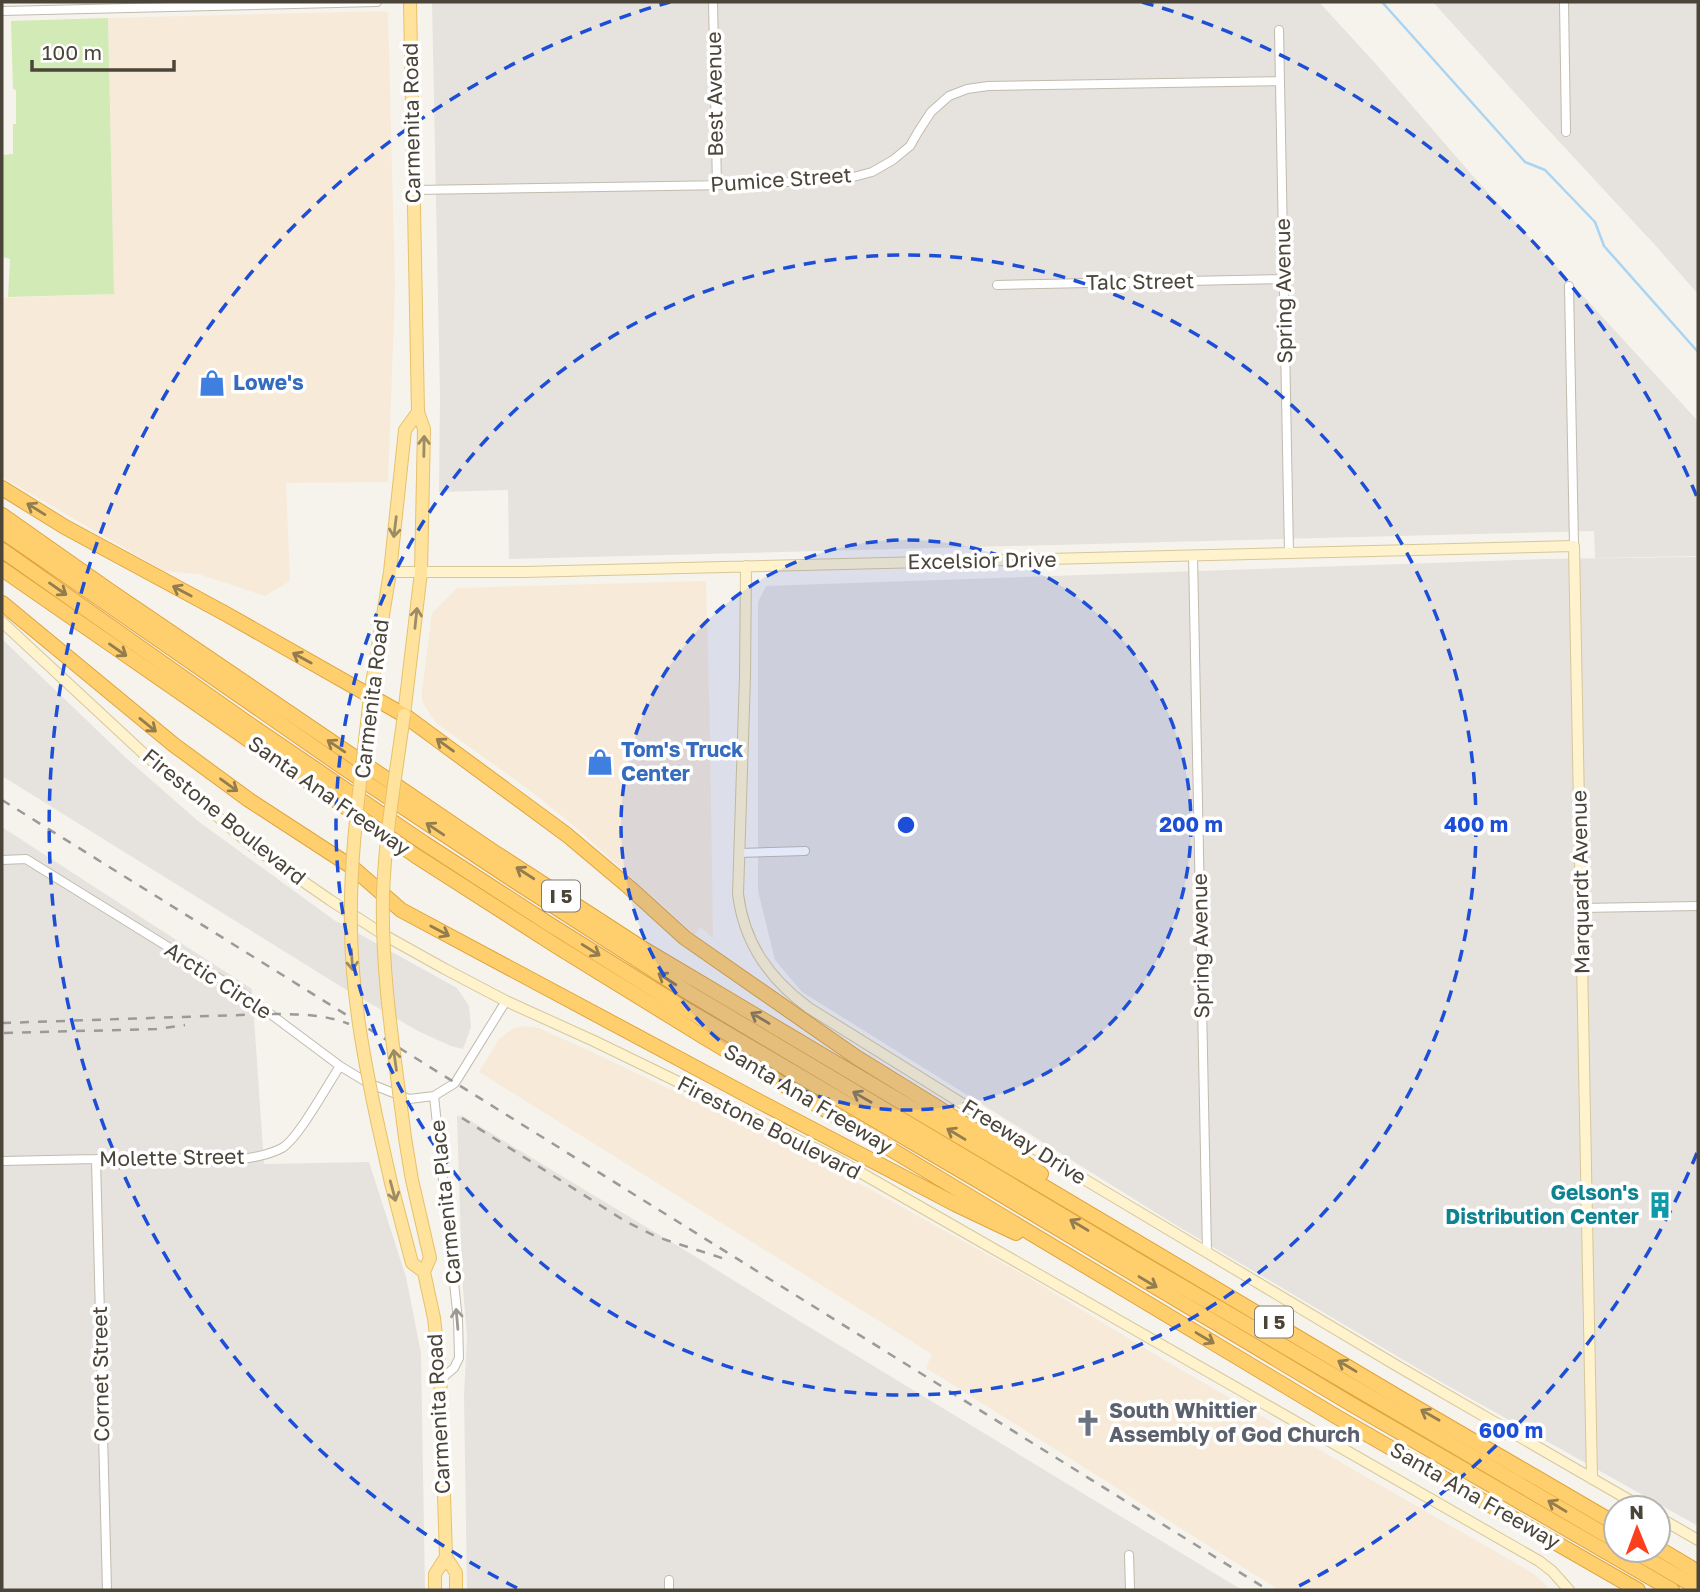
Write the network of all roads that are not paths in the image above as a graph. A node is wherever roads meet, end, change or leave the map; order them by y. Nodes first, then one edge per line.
1 (377, 2) edge
2 (410, 2) edge
3 (713, 2) edge
4 (1564, 2) edge
5 (290, 3) edge
6 (178, 4) edge
7 (67, 6) edge
8 (2, 11) edge
9 (1279, 30) dead end
10 (1280, 81) junction
11 (1566, 132) dead end
12 (717, 185) junction
13 (414, 190) junction
14 (1284, 279) junction
15 (997, 285) dead end
16 (1569, 286) dead end
17 (418, 412) junction
18 (2, 488) edge
19 (2, 515) edge
20 (2, 531) edge
21 (1574, 546) junction
22 (2, 550) edge
23 (1289, 553) junction
24 (1193, 555) junction
25 (746, 566) junction
26 (2, 569) edge
27 (390, 572) junction
28 (421, 572) junction
29 (2, 603) edge
30 (2, 622) edge
31 (370, 696) junction
32 (404, 715) junction
33 (805, 851) dead end
34 (739, 853) junction
35 (2, 860) edge
36 (352, 867) junction
37 (383, 894) junction
38 (1698, 906) edge
39 (1581, 908) junction
40 (506, 1001) junction
41 (340, 1066) junction
42 (434, 1096) junction
43 (96, 1159) junction
44 (2, 1161) edge
45 (1142, 1244) junction
46 (1207, 1253) junction
47 (1084, 1265) junction
48 (424, 1272) junction
49 (440, 1380) junction
50 (1592, 1479) junction
51 (1618, 1494) edge
52 (1602, 1516) edge
53 (1672, 1525) edge
54 (1602, 1533) edge
55 (1698, 1540) edge
56 (1129, 1555) dead end
57 (1672, 1556) edge
58 (446, 1557) junction
59 (1656, 1564) edge
60 (1698, 1572) edge
61 (669, 1580) dead end
62 (1698, 1588) edge
63 (107, 1590) edge
64 (435, 1590) edge
65 (456, 1590) edge
66 (669, 1590) edge
67 (1130, 1590) edge
68 (1569, 1590) edge
69 (1638, 1590) edge
70 (1672, 1590) edge

1 - 5 street
2 - 13 main road, Carmenita Road
3 - 12 street, Best Avenue
4 - 11 street
5 - 6 street
6 - 7 street
7 - 8 street
9 - 10 street, Spring Avenue
10 - 12 street, Pumice Street
10 - 14 street, Spring Avenue
12 - 13 street, Pumice Street
13 - 17 main road, Carmenita Road
14 - 15 street, Talc Street
14 - 23 street, Spring Avenue
16 - 21 street, Marquardt Avenue
17 -> 27 main road, Carmenita Road
28 -> 17 main road, Carmenita Road
31 -> 18 highway
45 -> 19 highway, I 5
54 -> 20 highway
21 - 23 street, Excelsior Drive
21 - 39 street, Marquardt Avenue
22 -> 70 highway
23 - 24 street, Excelsior Drive
24 - 25 street, Excelsior Drive
24 - 46 street, Spring Avenue
25 - 28 street, Excelsior Drive
25 - 34 street, Freeway Drive
26 -> 47 highway, Santa Ana Freeway / I 5
27 - 28 street, Excelsior Drive
27 - 31 main road, Carmenita Road
32 -> 28 main road, Carmenita Road
29 -> 36 highway
30 - 40 street, Firestone Boulevard
31 - 32 highway
31 - 36 main road, Carmenita Road, bridge
32 - 37 main road, Carmenita Road, bridge
45 -> 32 highway
33 - 34 street
34 - 46 street, Freeway Drive
35 - 41 street, Arctic Circle
36 - 37 highway
36 -> 48 main road, Carmenita Road, bridge
37 -> 47 highway
48 -> 37 main road, Carmenita Road, bridge
38 - 39 street
39 - 50 street, Marquardt Avenue
40 - 42 street, Carmenita Place
40 - 68 street, Firestone Boulevard
41 - 42 street, Arctic Circle
41 - 43 street, Molette Street
49 -> 42 street, Carmenita Place
43 - 44 street, Molette Street
43 - 63 street, Cornet Street
52 -> 45 highway, I 5
46 - 50 street, Freeway Drive
47 -> 69 highway, Santa Ana Freeway / I 5
48 - 49 main road, Carmenita Road
49 - 58 main road, Carmenita Road
50 - 51 street, Freeway Drive
53 - 55 street
56 - 67 street
57 - 60 highway
58 - 64 main road, Carmenita Road
58 - 65 main road, Carmenita Road
59 - 62 highway
61 - 66 street

